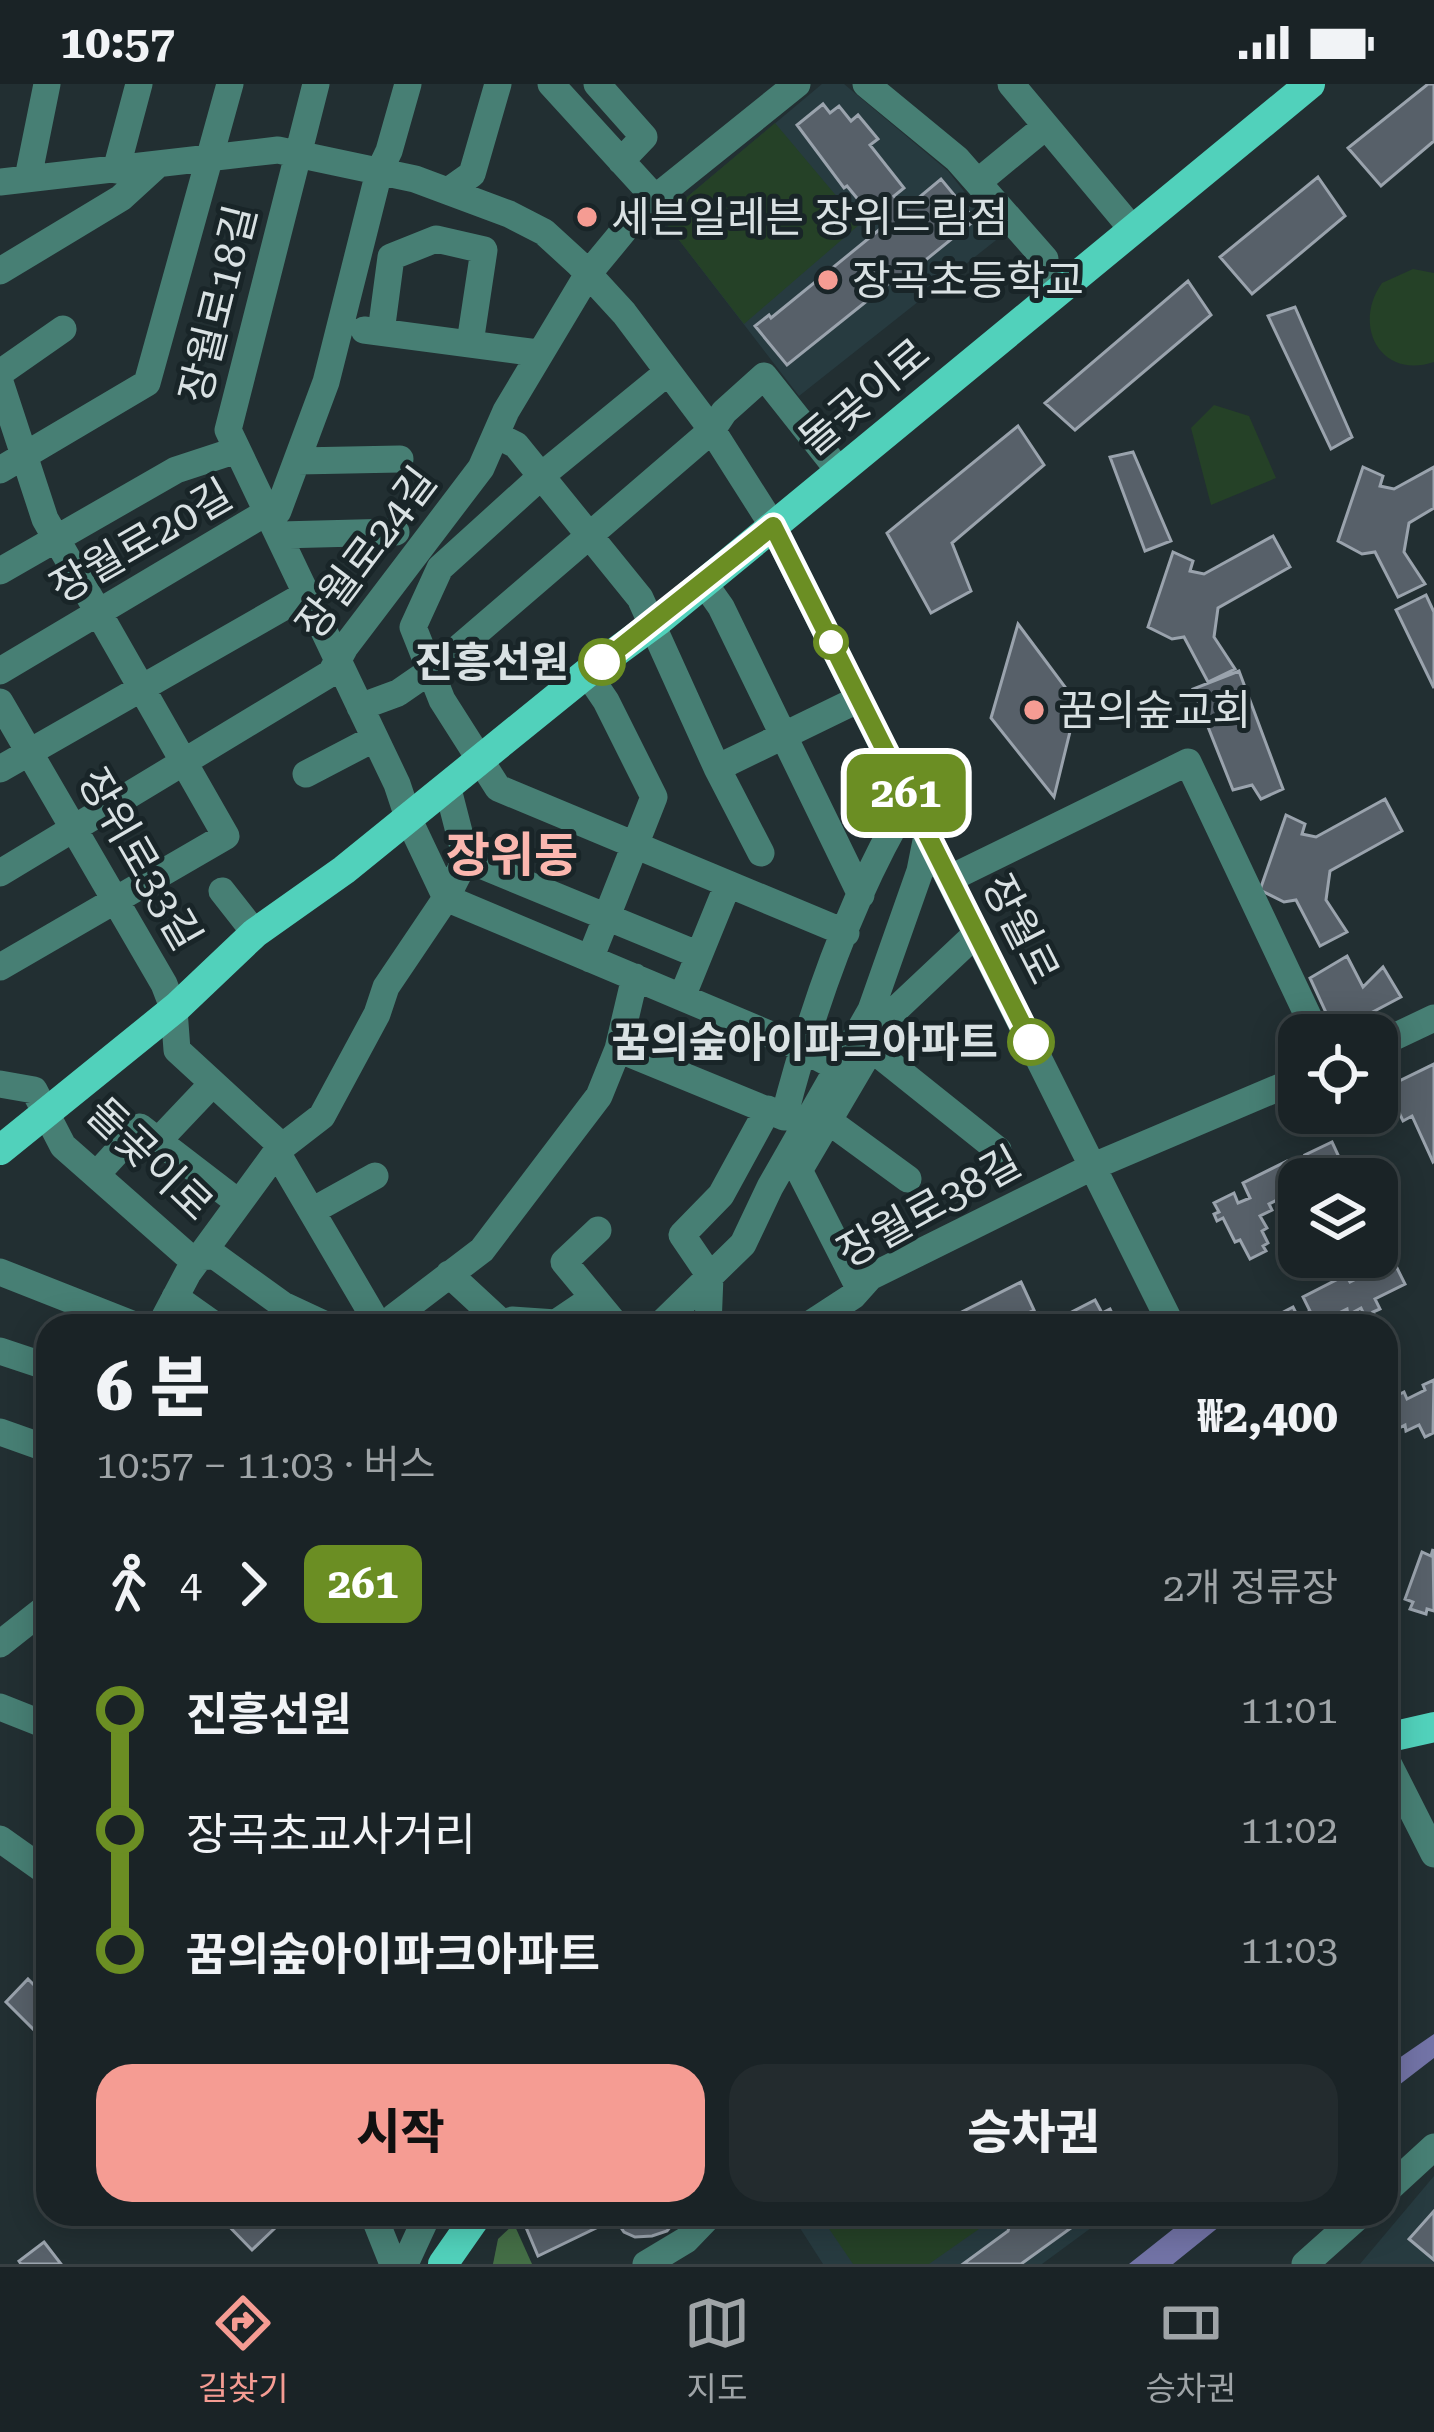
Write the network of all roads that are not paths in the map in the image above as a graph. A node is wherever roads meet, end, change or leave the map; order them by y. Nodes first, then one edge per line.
1 (47, 84) edge
2 (139, 84) edge
3 (230, 84) edge
4 (316, 84) edge
5 (408, 84) edge
6 (498, 84) edge
7 (551, 84) edge
8 (597, 84) edge
9 (797, 84) edge
10 (1011, 84) edge
11 (881, 88) edge
12 (1292, 90) edge
13 (761, 95) edge
14 (1046, 126) junction
15 (299, 155) junction
16 (209, 157) junction
17 (621, 161) junction
18 (156, 166) junction
19 (116, 170) junction
20 (379, 172) junction
21 (14, 180) edge
22 (978, 182) junction
23 (448, 191) junction
24 (656, 199) junction
25 (1133, 230) junction
26 (0, 271) edge
27 (588, 274) junction
28 (1046, 302) junction
29 (342, 327) junction
30 (63, 329) dead end
31 (381, 332) junction
32 (470, 343) junction
33 (538, 353) junction
34 (668, 372) junction
35 (0, 373) edge
36 (0, 382) edge
37 (712, 430) junction
38 (496, 435) junction
39 (236, 450) junction
40 (400, 459) dead end
41 (298, 461) junction
42 (12, 463) edge
43 (840, 472) junction
44 (541, 477) junction
45 (275, 525) junction
46 (773, 526) junction
47 (396, 532) dead end
48 (590, 537) junction
49 (56, 539) junction
50 (431, 559) junction
51 (0, 571) edge
52 (704, 583) junction
53 (308, 593) junction
54 (100, 614) junction
55 (651, 626) junction
56 (338, 660) junction
57 (0, 671) edge
58 (429, 671) junction
59 (587, 673) junction
60 (142, 686) junction
61 (859, 699) junction
62 (0, 702) edge
63 (360, 707) junction
64 (783, 734) junction
65 (375, 738) junction
66 (30, 753) junction
67 (185, 761) junction
68 (479, 763) junction
69 (717, 768) junction
70 (0, 770) edge
71 (306, 774) dead end
72 (448, 789) junction
73 (909, 800) junction
74 (409, 820) junction
75 (74, 829) junction
76 (927, 836) junction
77 (635, 844) junction
78 (761, 853) dead end
79 (466, 859) junction
80 (0, 873) edge
81 (949, 879) junction
82 (728, 884) junction
83 (222, 891) dead end
84 (861, 895) junction
85 (446, 898) junction
86 (115, 902) junction
87 (606, 918) junction
88 (255, 933) junction
89 (846, 933) junction
90 (976, 933) junction
91 (699, 955) junction
92 (590, 959) junction
93 (0, 967) edge
94 (635, 977) junction
95 (682, 997) junction
96 (173, 1010) junction
97 (1307, 1014) edge
98 (1434, 1018) edge
99 (1398, 1035) edge
100 (618, 1049) junction
101 (802, 1049) junction
102 (873, 1050) junction
103 (838, 1068) junction
104 (213, 1083) junction
105 (0, 1084) edge
106 (1278, 1088) edge
107 (46, 1111) junction
108 (796, 1118) junction
109 (149, 1134) junction
110 (0, 1150) edge
111 (278, 1150) junction
112 (998, 1150) dead end
113 (1094, 1166) junction
114 (799, 1170) junction
115 (96, 1175) junction
116 (375, 1176) dead end
117 (908, 1179) dead end
118 (239, 1203) junction
119 (311, 1211) junction
120 (598, 1230) dead end
121 (743, 1244) junction
122 (201, 1256) junction
123 (0, 1272) edge
124 (449, 1274) junction
125 (710, 1276) junction
126 (859, 1288) junction
127 (176, 1297) junction
128 (593, 1298) junction
129 (107, 1314) edge
130 (167, 1314) edge
131 (199, 1314) edge
132 (288, 1314) edge
133 (375, 1314) edge
134 (397, 1314) edge
135 (490, 1314) edge
136 (569, 1314) edge
137 (607, 1314) edge
138 (671, 1314) edge
139 (708, 1314) edge
140 (826, 1314) edge
141 (1166, 1314) edge
142 (0, 1351) edge
143 (36, 1363) edge
144 (0, 1432) edge
145 (36, 1445) edge
146 (36, 1616) edge
147 (0, 1644) edge
148 (0, 1707) edge
149 (36, 1721) edge
150 (1434, 1727) edge
151 (1398, 1735) edge
152 (1398, 1783) edge
153 (0, 1839) edge
154 (1434, 1854) edge
155 (36, 1864) edge
156 (1434, 2147) edge
157 (1398, 2180) edge
158 (378, 2226) edge
159 (422, 2226) edge
160 (470, 2226) edge
161 (699, 2226) edge
162 (1348, 2226) edge
163 (393, 2264) edge
164 (404, 2264) edge
165 (443, 2264) edge
166 (646, 2264) edge
167 (1305, 2264) edge

1 - 21 street, 장월로
2 - 19 street
3 - 16 street
4 - 15 street, 장월로18길
5 - 20 street
6 - 23 street
7 - 17 street
8 - 17 street
9 - 13 street, 장월로24길
10 - 14 street
11 - 22 street
12 - 25 main road, 돌곶이로
13 - 24 street, 장월로24길
14 - 22 street
14 - 25 street
15 - 16 street, 장월로
15 - 20 street, 장월로
15 - 39 street, 장월로18길
16 - 18 street, 장월로
16 - 42 street
17 - 24 street
18 - 19 street, 장월로
18 - 26 street
19 - 21 street, 장월로
20 - 23 street, 장월로
20 - 29 street, 장월로20길
22 - 28 street
23 - 27 street, 장월로
24 - 27 street, 장월로24길
25 - 28 main road, 돌곶이로
27 - 33 street, 장월로24길
27 - 34 street, 장월로
28 - 43 main road, 돌곶이로
29 - 31 street
29 - 41 street, 장월로20길
30 - 35 street
31 - 32 street
31 - 32 street
32 - 33 street
33 - 38 street, 장월로24길
34 - 37 street, 장월로
34 - 44 street
36 - 42 street
37 - 43 street
37 - 46 street, 장월로
37 - 48 street
38 - 44 street
38 - 50 street, 장월로24길
39 - 45 street, 장월로18길
39 - 49 street
40 - 41 street
41 - 45 street, 장월로20길
42 - 49 street
43 - 46 main road, 돌곶이로
44 - 48 street
44 - 50 street
45 - 47 street
45 - 53 street, 장월로18길
45 - 54 street, 장월로20길
46 - 52 main road, 돌곶이로
46 - 61 street, 장월로
48 - 55 street
48 - 58 street
49 - 51 street
49 - 54 street
50 - 56 street, 장월로24길
50 - 58 street
52 - 55 main road, 돌곶이로
52 - 64 street
53 - 56 street, 장월로18길
53 - 60 street, 장위로33길
54 - 57 street, 장월로20길
54 - 60 street
55 - 59 main road, 돌곶이로
55 - 69 street
56 - 63 street, 장월로18길
56 - 67 street, 장월로24길
58 - 63 street
58 - 68 street
59 - 68 main road, 돌곶이로
59 - 77 street
60 - 66 street, 장위로33길
60 - 67 street
61 - 64 street
61 - 73 street, 장월로
62 - 66 street, 장위로33길
63 - 65 street, 장월로18길
64 - 69 street
64 - 84 street
65 - 71 street
65 - 74 street, 장월로18길
66 - 70 street, 장위로33길
66 - 75 street, 장위로33길
67 - 75 street, 장월로24길
67 - 86 street
68 - 72 main road, 돌곶이로
68 - 77 street
69 - 78 street
72 - 74 main road, 돌곶이로
72 - 79 street
73 - 76 street, 장월로
73 - 84 street
74 - 85 street, 장월로18길
74 - 88 main road, 돌곶이로
75 - 80 street, 장월로24길
75 - 86 street, 장위로33길
76 - 81 street, 장월로
76 - 103 street
77 - 82 street
77 - 87 street
79 - 85 street
79 - 87 street
81 - 90 street, 장월로
81 - 97 street
82 - 89 street
82 - 91 street
83 - 88 street
84 - 89 street
85 - 92 street
85 - 111 street
86 - 93 street
86 - 96 street, 장위로33길
87 - 91 street
87 - 92 street
88 - 96 main road, 돌곶이로
89 - 101 street
90 - 102 street
90 - 113 street, 장월로
91 - 95 street
92 - 94 street
94 - 95 street
94 - 100 street
95 - 101 street
96 - 104 street, 장위로33길
96 - 107 main road, 돌곶이로
98 - 99 street
100 - 108 street
100 - 124 street
101 - 103 street
101 - 108 street
102 - 108 street
102 - 112 street
103 - 108 street
104 - 109 street
104 - 111 street, 장위로33길
105 - 107 street
106 - 113 street, 장월로38길
107 - 110 main road, 돌곶이로
107 - 115 street, 돌곶이로
108 - 114 street
108 - 117 street
108 - 121 street
108 - 125 street
109 - 115 street
109 - 118 street
111 - 118 street
111 - 119 street, 장위로33길
113 - 126 street, 장월로38길
113 - 141 street, 장월로
114 - 121 street
114 - 126 street
115 - 122 street, 돌곶이로
116 - 119 street
118 - 122 street
119 - 133 street, 장위로33길
120 - 128 street
121 - 125 street
122 - 127 street
122 - 132 street, 돌곶이로
123 - 129 street
124 - 134 street
124 - 135 street
125 - 138 street
125 - 139 street
126 - 140 street, 장월로38길
127 - 130 street
127 - 131 street
128 - 136 street
128 - 137 street
142 - 143 street
144 - 145 street
146 - 147 street
148 - 149 street
150 - 151 main road
152 - 154 street
153 - 155 street
156 - 157 street
158 - 163 street
159 - 164 street
160 - 165 main road
161 - 166 street
162 - 167 street

